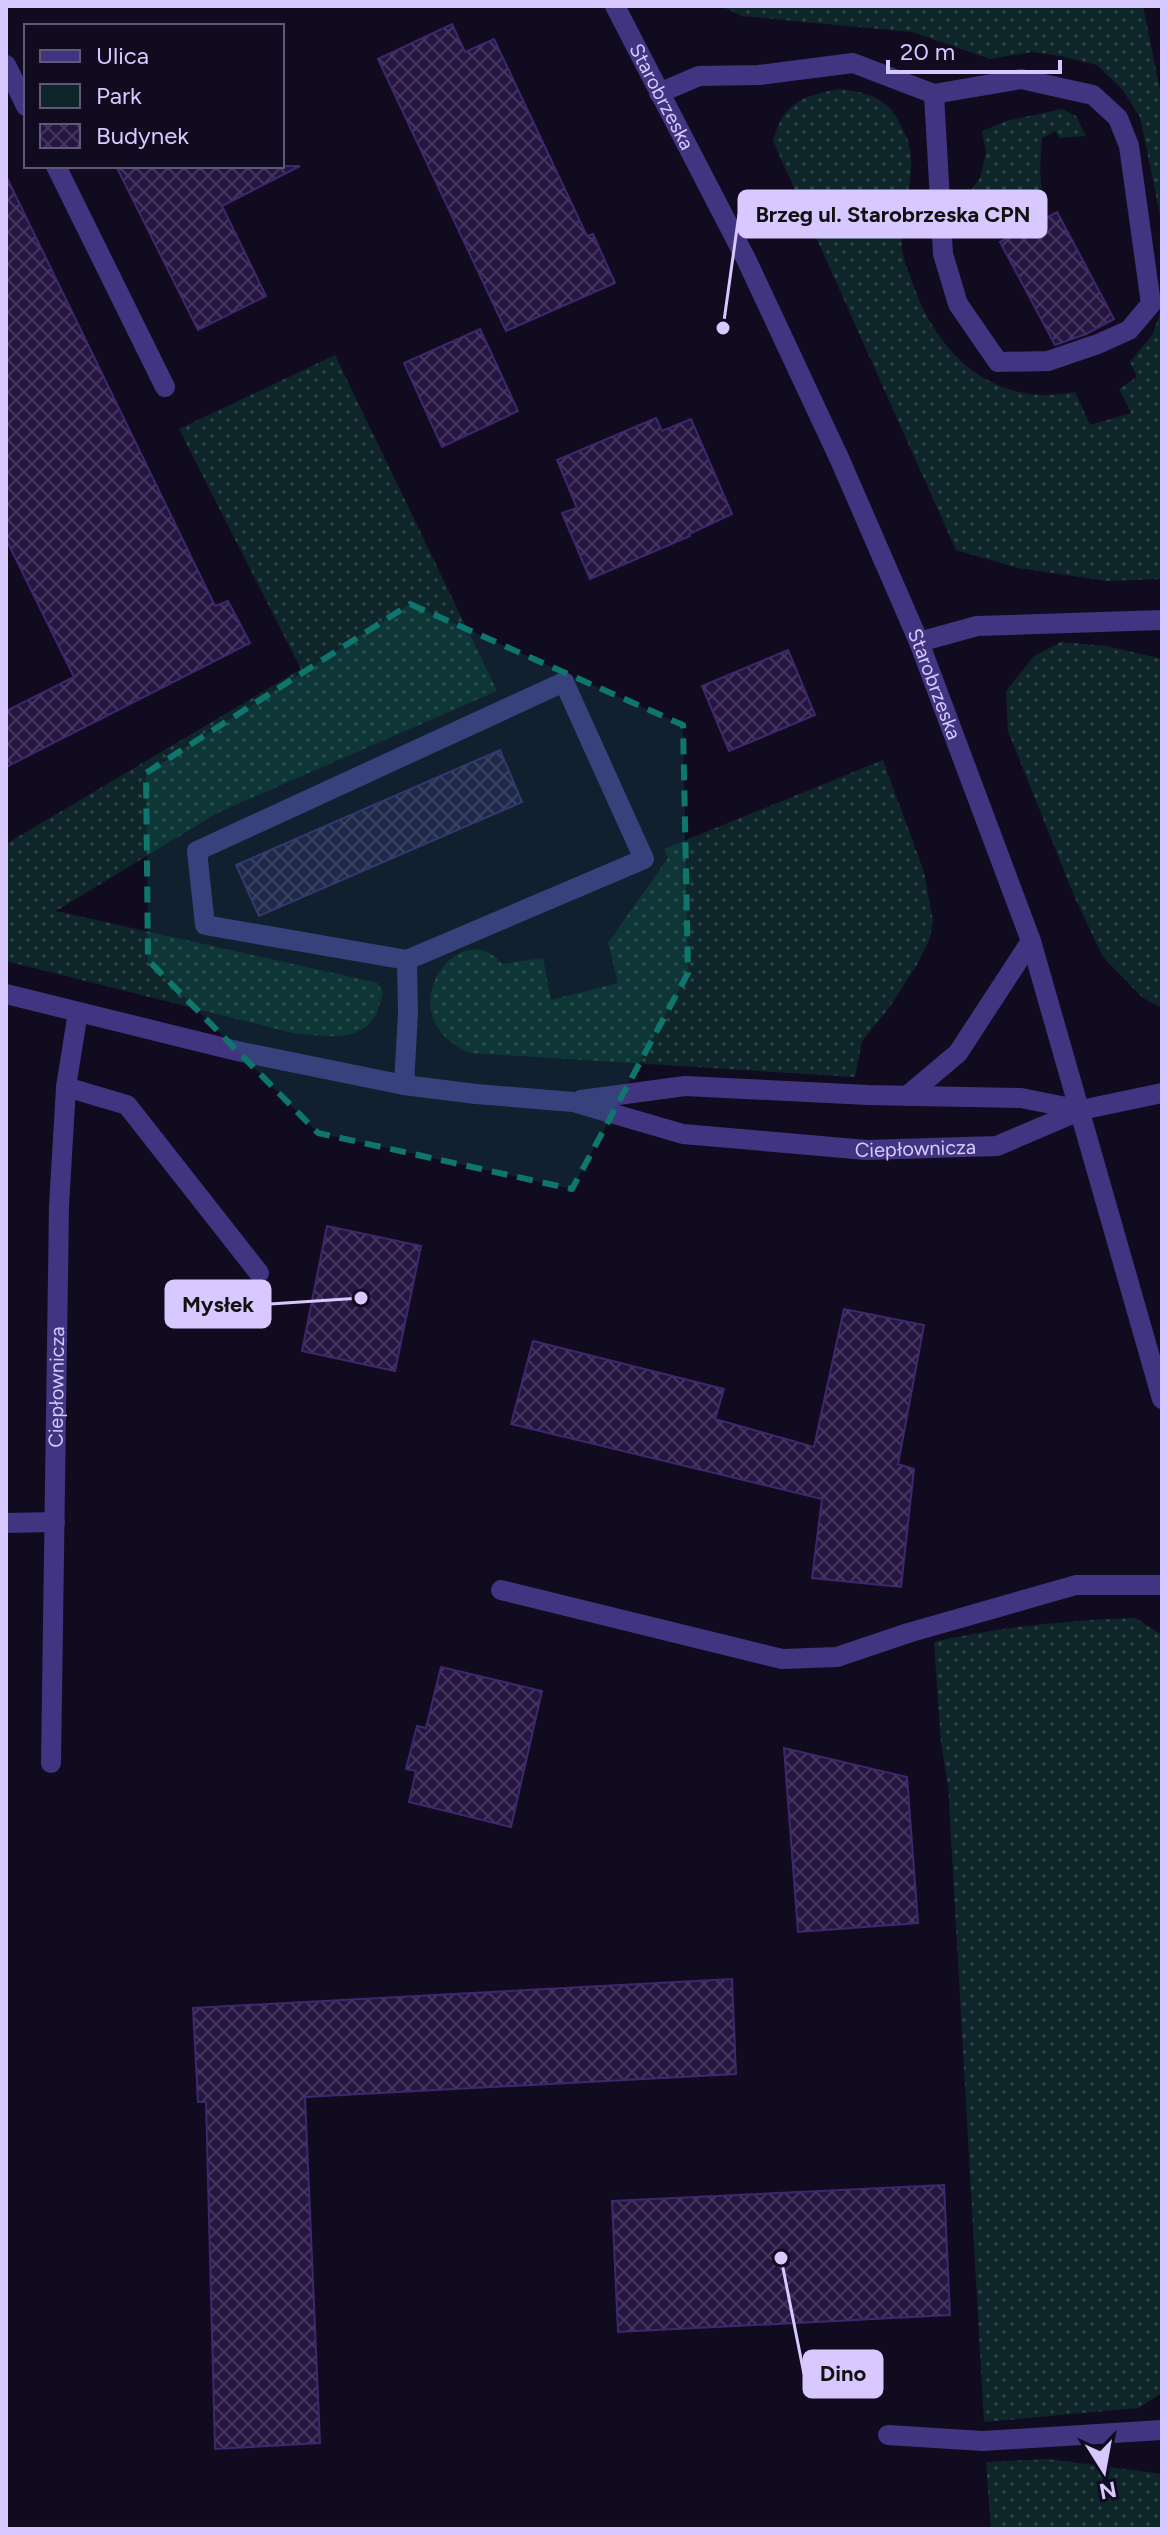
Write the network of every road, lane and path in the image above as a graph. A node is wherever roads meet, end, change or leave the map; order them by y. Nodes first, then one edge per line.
1 (615, 6) edge
2 (6, 65) edge
3 (659, 93) junction
4 (934, 94) junction
5 (24, 102) edge
6 (57, 168) edge
7 (165, 387) dead end
8 (1162, 620) edge
9 (919, 642) junction
10 (1031, 941) junction
11 (407, 960) junction
12 (6, 994) edge
13 (78, 1012) junction
14 (404, 1085) junction
15 (66, 1087) junction
16 (1162, 1093) edge
17 (907, 1096) junction
18 (573, 1102) junction
19 (1081, 1110) junction
20 (259, 1273) dead end
21 (1162, 1399) edge
22 (55, 1522) junction
23 (6, 1523) edge
24 (1162, 1585) edge
25 (501, 1590) dead end
26 (51, 1763) dead end
27 (1162, 2430) edge
28 (888, 2435) dead end

1 - 3 street, Starobrzeska
2 - 5 street
3 - 4 street
3 - 9 street, Starobrzeska
4 - 4 street
6 - 7 street
8 - 9 street
9 - 10 street, Starobrzeska
10 - 17 street
10 - 19 street, Starobrzeska
11 - 11 street
11 - 14 street
12 - 13 street, Ciepłownicza
13 - 14 street, Ciepłownicza
13 - 15 street, Ciepłownicza
14 - 18 street, Ciepłownicza
15 - 20 street
15 - 22 street, Ciepłownicza
16 - 19 street
17 - 18 street, Ciepłownicza
17 - 19 street, Ciepłownicza
18 - 19 street, Ciepłownicza
19 - 21 street, Starobrzeska
22 - 23 street
22 - 26 street, Ciepłownicza
24 - 25 street
27 - 28 street

